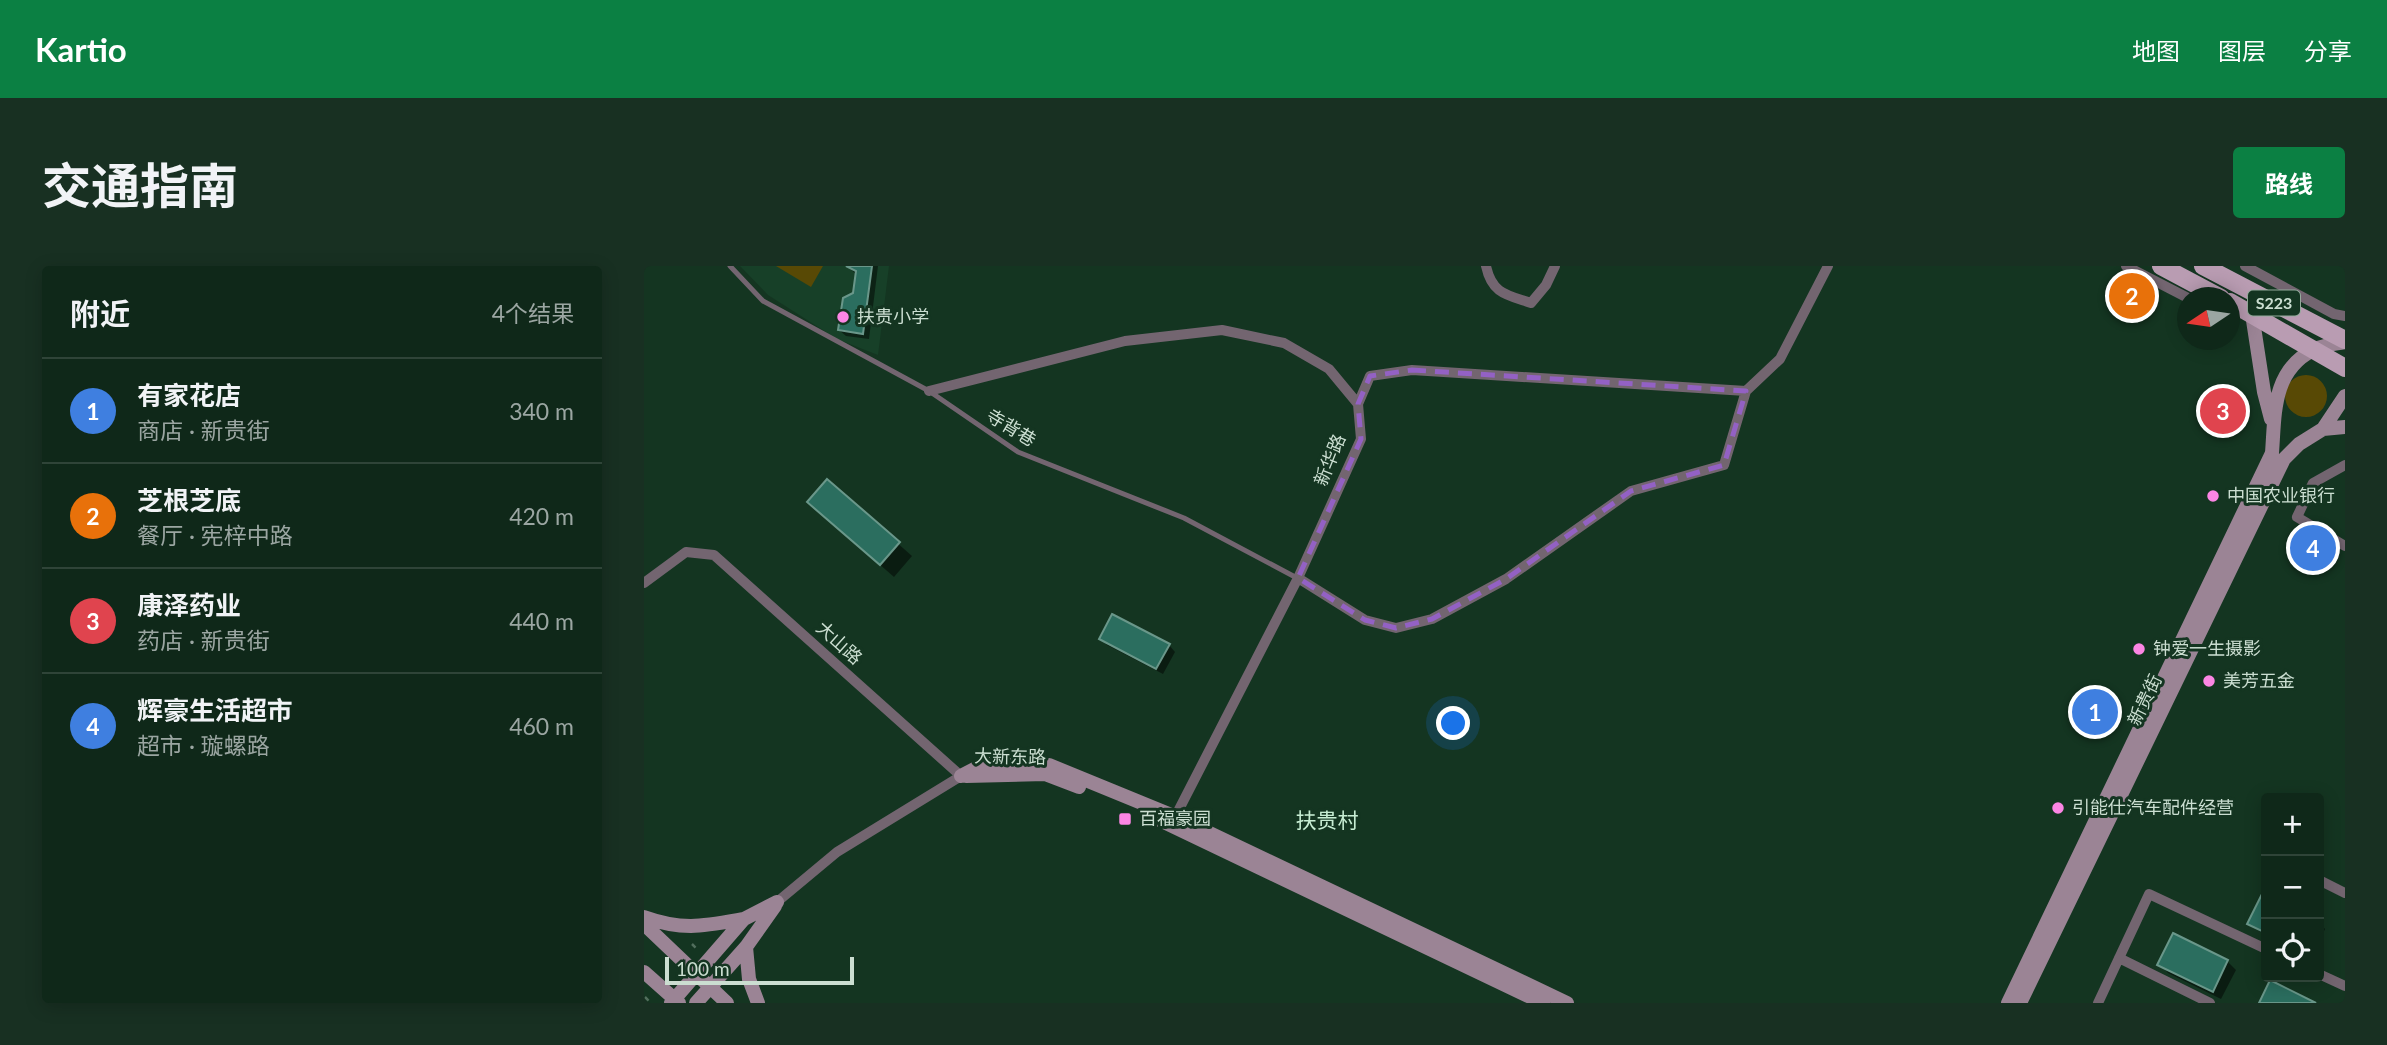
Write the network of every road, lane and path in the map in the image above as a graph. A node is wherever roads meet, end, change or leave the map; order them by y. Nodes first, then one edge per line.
1 (730, 266) edge
2 (1486, 266) edge
3 (1555, 266) edge
4 (1828, 266) edge
5 (2126, 266) edge
6 (2161, 266) edge
7 (2203, 266) edge
8 (2245, 266) edge
9 (2200, 287) edge
10 (2177, 292) edge
11 (2240, 307) edge
12 (2252, 314) junction
13 (2345, 316) edge
14 (2345, 341) edge
15 (2314, 350) junction
16 (2345, 368) edge
17 (929, 391) junction
18 (1746, 391) junction
19 (2345, 396) edge
20 (1358, 404) junction
21 (2345, 427) edge
22 (2274, 429) junction
23 (2323, 429) junction
24 (2345, 465) edge
25 (2345, 546) edge
26 (1298, 578) junction
27 (644, 583) edge
28 (961, 776) junction
29 (1173, 821) junction
30 (2324, 882) edge
31 (2345, 893) edge
32 (777, 902) junction
33 (644, 917) edge
34 (744, 919) junction
35 (644, 924) edge
36 (746, 947) junction
37 (2261, 947) edge
38 (688, 949) dead end
39 (698, 950) dead end
40 (2119, 958) junction
41 (644, 972) edge
42 (696, 974) junction
43 (2324, 976) edge
44 (2345, 986) edge
45 (710, 987) junction
46 (644, 998) edge
47 (675, 1002) edge
48 (651, 1003) edge
49 (696, 1003) edge
50 (727, 1003) edge
51 (758, 1003) edge
52 (1543, 1003) edge
53 (1567, 1003) edge
54 (2008, 1003) edge
55 (2020, 1003) edge
56 (2098, 1003) edge
57 (2210, 1003) edge

1 - 17 lane, 寺背巷
2 - 3 street
4 - 18 street
5 - 10 street
6 - 9 main road
7 - 14 main road, S223
8 - 13 street
11 - 12 main road, S223
12 - 15 main road, S223
12 - 22 street
14 - 15 street
15 - 16 main road, S223
15 - 22 street, 新贵街
17 - 20 street
17 - 26 lane, 寺背巷
18 - 20 street
18 - 26 street
19 - 23 street
20 - 26 street, 新华路
21 - 23 street
22 - 54 street, 新贵街
23 - 55 street, 新贵街
24 - 25 street
26 - 29 street, 新华路
27 - 28 street, 大山路
28 - 29 street, 大新东路
28 - 32 street
29 - 52 street, 大新东路
29 - 53 street, 大新东路
30 - 31 street
32 - 34 street
32 - 36 street
33 - 34 street
34 - 42 street
35 - 42 street
36 - 45 street
36 - 51 street
37 - 40 street
38 - 39 path
40 - 56 street
40 - 57 street
41 - 47 street
42 - 45 street
42 - 47 street
43 - 44 street
45 - 49 street
45 - 50 street
46 - 48 path

